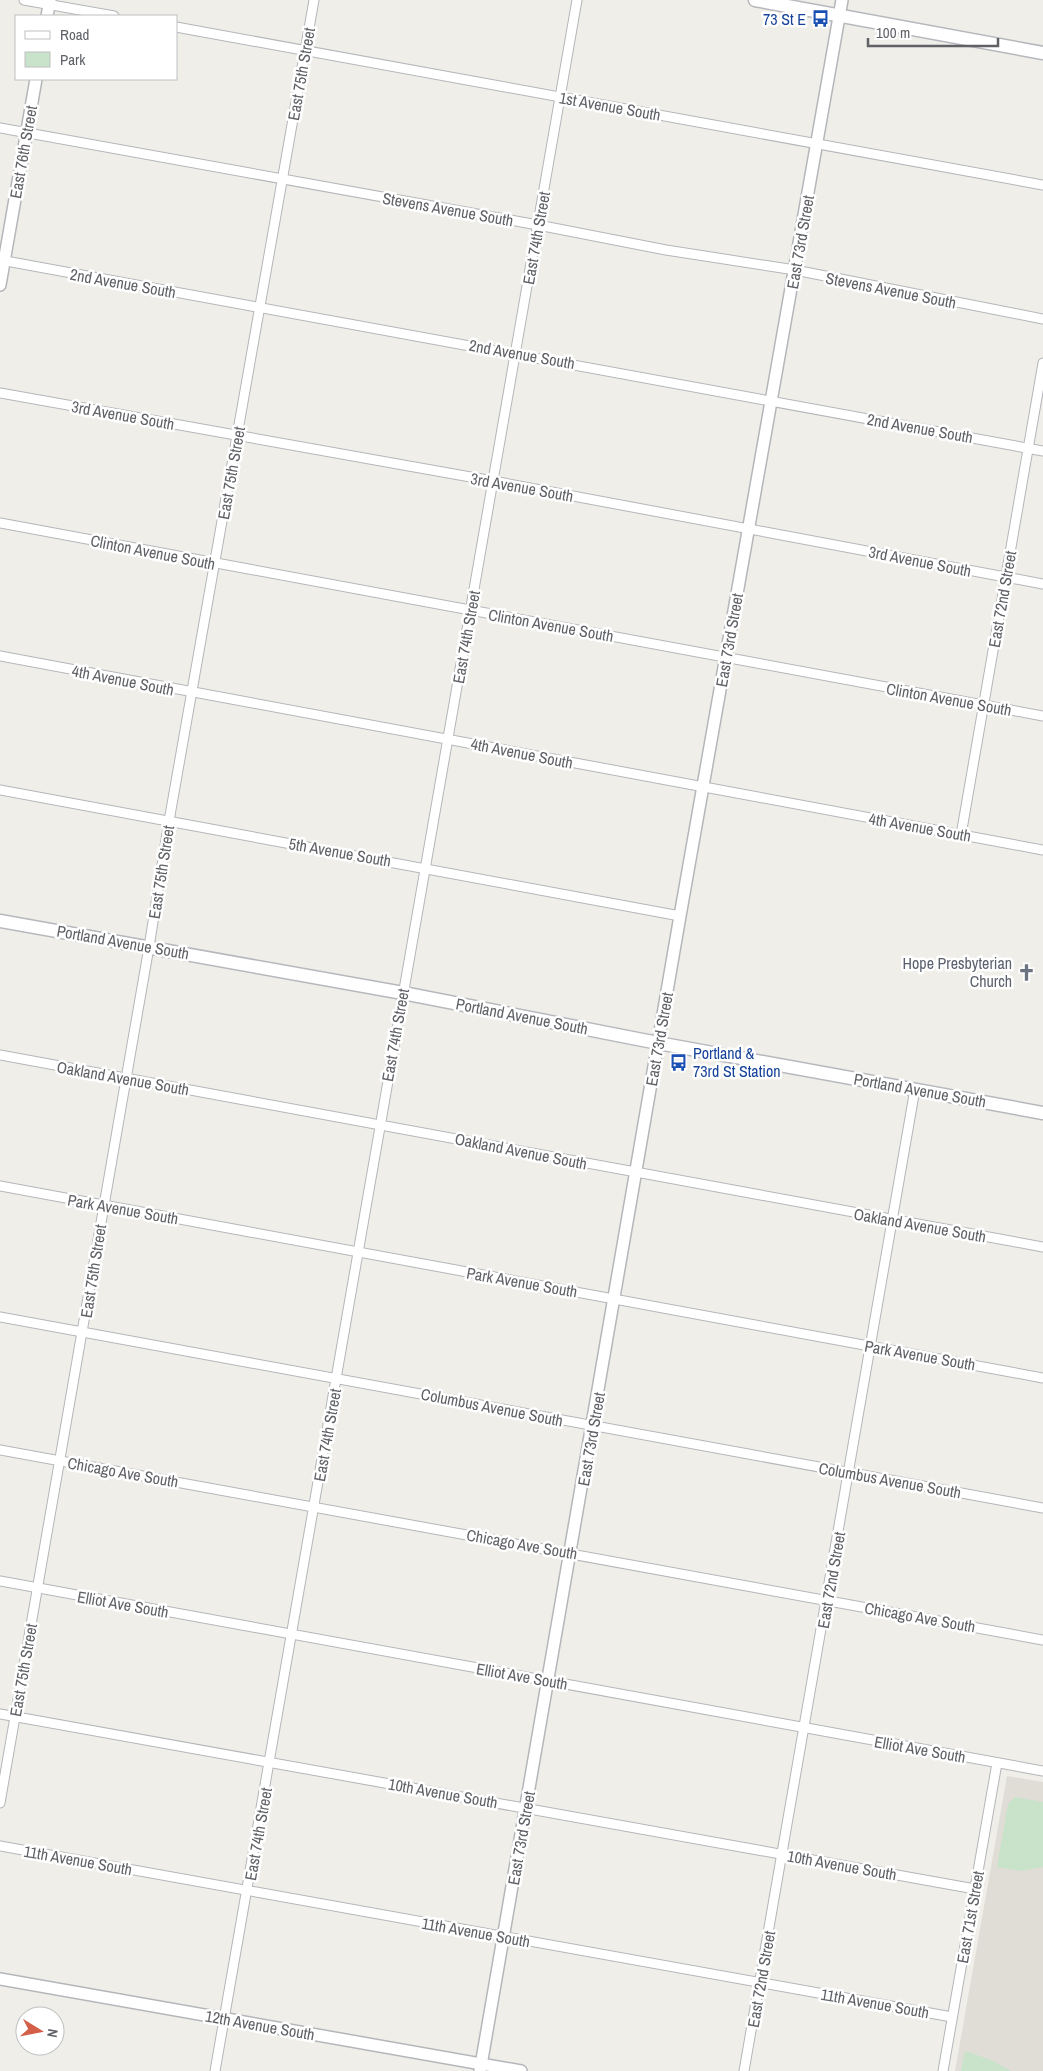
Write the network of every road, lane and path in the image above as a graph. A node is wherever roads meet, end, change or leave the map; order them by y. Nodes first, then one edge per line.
1 (24, 0) edge
2 (314, 0) edge
3 (577, 0) edge
4 (756, 0) edge
5 (842, 0) edge
6 (49, 7) edge
7 (107, 15) edge
8 (840, 15) junction
9 (178, 28) edge
10 (305, 51) junction
11 (1043, 52) edge
12 (36, 80) edge
13 (560, 97) junction
14 (0, 128) edge
15 (27, 133) junction
16 (817, 144) junction
17 (282, 179) junction
18 (1043, 185) edge
19 (538, 225) junction
20 (2, 261) edge
21 (794, 270) junction
22 (0, 285) edge
23 (260, 307) junction
24 (1043, 319) edge
25 (516, 353) junction
26 (1043, 363) edge
27 (0, 393) edge
28 (772, 401) junction
29 (237, 436) junction
30 (1028, 448) junction
31 (1043, 451) edge
32 (493, 481) junction
33 (0, 523) edge
34 (749, 529) junction
35 (214, 564) junction
36 (1006, 577) junction
37 (1043, 584) edge
38 (470, 610) junction
39 (0, 656) edge
40 (726, 657) junction
41 (192, 693) junction
42 (983, 705) junction
43 (1043, 716) edge
44 (448, 738) junction
45 (703, 787) junction
46 (0, 790) edge
47 (169, 821) junction
48 (961, 835) junction
49 (1043, 850) edge
50 (425, 868) junction
51 (680, 916) junction
52 (0, 920) edge
53 (149, 947) junction
54 (403, 993) junction
55 (658, 1043) junction
56 (0, 1055) edge
57 (126, 1078) junction
58 (915, 1089) junction
59 (1043, 1113) edge
60 (380, 1125) junction
61 (635, 1172) junction
62 (0, 1186) edge
63 (103, 1205) junction
64 (892, 1220) junction
65 (1043, 1247) edge
66 (358, 1252) junction
67 (614, 1299) junction
68 (0, 1318) edge
69 (83, 1333) junction
70 (870, 1346) junction
71 (337, 1378) junction
72 (1043, 1378) edge
73 (593, 1426) junction
74 (0, 1450) edge
75 (60, 1461) junction
76 (849, 1472) junction
77 (315, 1506) junction
78 (1043, 1508) edge
79 (571, 1553) junction
80 (0, 1581) edge
81 (37, 1588) junction
82 (827, 1600) junction
83 (292, 1634) junction
84 (1043, 1640) edge
85 (549, 1680) junction
86 (0, 1714) edge
87 (15, 1716) junction
88 (805, 1728) junction
89 (270, 1762) junction
90 (997, 1763) junction
91 (1043, 1771) edge
92 (0, 1803) edge
93 (526, 1808) junction
94 (0, 1846) edge
95 (783, 1854) junction
96 (975, 1889) junction
97 (248, 1890) junction
98 (504, 1937) junction
99 (0, 1979) edge
100 (760, 1983) junction
101 (952, 2017) junction
102 (223, 2019) junction
103 (481, 2068) edge
104 (215, 2071) edge
105 (521, 2071) edge
106 (744, 2071) edge
107 (943, 2071) edge

1 - 6 street
2 - 10 street, East 75th Street
3 - 13 street, East 74th Street
4 - 8 main road
5 - 8 street, East 73rd Street
6 - 7 street
8 - 11 main road
8 - 16 street, East 73rd Street
9 - 10 street, 1st Avenue South
10 - 13 street, 1st Avenue South
10 - 17 street, East 75th Street
12 - 15 street, East 76th Street
13 - 16 street, 1st Avenue South
13 - 19 street, East 74th Street
14 - 15 street, Stevens Avenue South
15 - 17 street, Stevens Avenue South
15 - 20 street, East 76th Street
16 - 18 street, 1st Avenue South
16 - 21 street, East 73rd Street
17 - 19 street, Stevens Avenue South
17 - 23 street, East 75th Street
19 - 21 street, Stevens Avenue South
19 - 25 street, East 74th Street
20 - 22 street, East 76th Street
20 - 23 street, 2nd Avenue South
21 - 24 street, Stevens Avenue South
21 - 28 street, East 73rd Street
23 - 25 street, 2nd Avenue South
23 - 29 street, East 75th Street
25 - 28 street, 2nd Avenue South
25 - 32 street, East 74th Street
26 - 30 street, East 72nd Street
27 - 29 street, 3rd Avenue South
28 - 30 street, 2nd Avenue South
28 - 34 street, East 73rd Street
29 - 32 street, 3rd Avenue South
29 - 35 street, East 75th Street
30 - 31 street, 2nd Avenue South
30 - 36 street, East 72nd Street
32 - 34 street, 3rd Avenue South
32 - 38 street, East 74th Street
33 - 35 street, Clinton Avenue South
34 - 36 street, 3rd Avenue South
34 - 40 street, East 73rd Street
35 - 38 street, Clinton Avenue South
35 - 41 street, East 75th Street
36 - 37 street, 3rd Avenue South
36 - 42 street, East 72nd Street
38 - 40 street, Clinton Avenue South
38 - 44 street, East 74th Street
39 - 41 street, 4th Avenue South
40 - 42 street, Clinton Avenue South
40 - 45 street, East 73rd Street
41 - 44 street, 4th Avenue South
41 - 47 street, East 75th Street
42 - 43 street, Clinton Avenue South
42 - 48 street, East 72nd Street
44 - 45 street, 4th Avenue South
44 - 50 street, East 74th Street
45 - 48 street, 4th Avenue South
45 - 51 street, East 73rd Street
46 - 47 street, 5th Avenue South
47 - 50 street, 5th Avenue South
47 - 53 street, East 75th Street
48 - 49 street, 4th Avenue South
50 - 51 street, 5th Avenue South
50 - 54 street, East 74th Street
51 - 55 street, East 73rd Street
52 - 53 main road, Portland Avenue South
53 - 54 main road, Portland Avenue South
53 - 57 street, East 75th Street
54 - 55 main road, Portland Avenue South
54 - 60 street, East 74th Street
55 - 58 main road, Portland Avenue South
55 - 61 street, East 73rd Street
56 - 57 street, Oakland Avenue South
57 - 60 street, Oakland Avenue South
57 - 63 street, East 75th Street
58 - 59 main road, Portland Avenue South
58 - 64 street, East 72nd Street
60 - 61 street, Oakland Avenue South
60 - 66 street, East 74th Street
61 - 64 street, Oakland Avenue South
61 - 67 street, East 73rd Street
62 - 63 street, Park Avenue South
63 - 66 street, Park Avenue South
63 - 69 street, East 75th Street
64 - 65 street, Oakland Avenue South
64 - 70 street, East 72nd Street
66 - 67 street, Park Avenue South
66 - 71 street, East 74th Street
67 - 70 street, Park Avenue South
67 - 73 street, East 73rd Street
68 - 69 street, Columbus Avenue South
69 - 71 street, Columbus Avenue South
69 - 75 street, East 75th Street
70 - 72 street, Park Avenue South
70 - 76 street, East 72nd Street
71 - 73 street, Columbus Avenue South
71 - 77 street, East 74th Street
73 - 76 street, Columbus Avenue South
73 - 79 street, East 73rd Street
74 - 75 street, Chicago Ave South
75 - 77 street, Chicago Ave South
75 - 81 street, East 75th Street
76 - 78 street, Columbus Avenue South
76 - 82 street, East 72nd Street
77 - 79 street, Chicago Ave South
77 - 83 street, East 74th Street
79 - 82 street, Chicago Ave South
79 - 85 street, East 73rd Street
80 - 81 street, Elliot Ave South
81 - 83 street, Elliot Ave South
81 - 87 street, East 75th Street
82 - 84 street, Chicago Ave South
82 - 88 street, East 72nd Street
83 - 85 street, Elliot Ave South
83 - 89 street, East 74th Street
85 - 88 street, Elliot Ave South
85 - 93 street, East 73rd Street
86 - 87 street, 10th Avenue South
87 - 89 street, 10th Avenue South
87 - 92 street, East 75th Street
88 - 90 street, Elliot Ave South
88 - 95 street, East 72nd Street
89 - 93 street, 10th Avenue South
89 - 97 street, East 74th Street
90 - 91 street, Elliot Ave South
90 - 96 street, East 71st Street
93 - 95 street, 10th Avenue South
93 - 98 street, East 73rd Street
94 - 97 street, 11th Avenue South
95 - 96 street, 10th Avenue South
95 - 100 street, East 72nd Street
96 - 101 street, East 71st Street
97 - 98 street, 11th Avenue South
97 - 102 street, East 74th Street
98 - 100 street, 11th Avenue South
98 - 103 street, East 73rd Street
99 - 102 street, 12th Avenue South
100 - 101 street, 11th Avenue South
100 - 106 street, East 72nd Street
101 - 107 street, East 71st Street
102 - 103 street, 12th Avenue South
102 - 104 street, East 74th Street
103 - 105 street, 12th Avenue South

